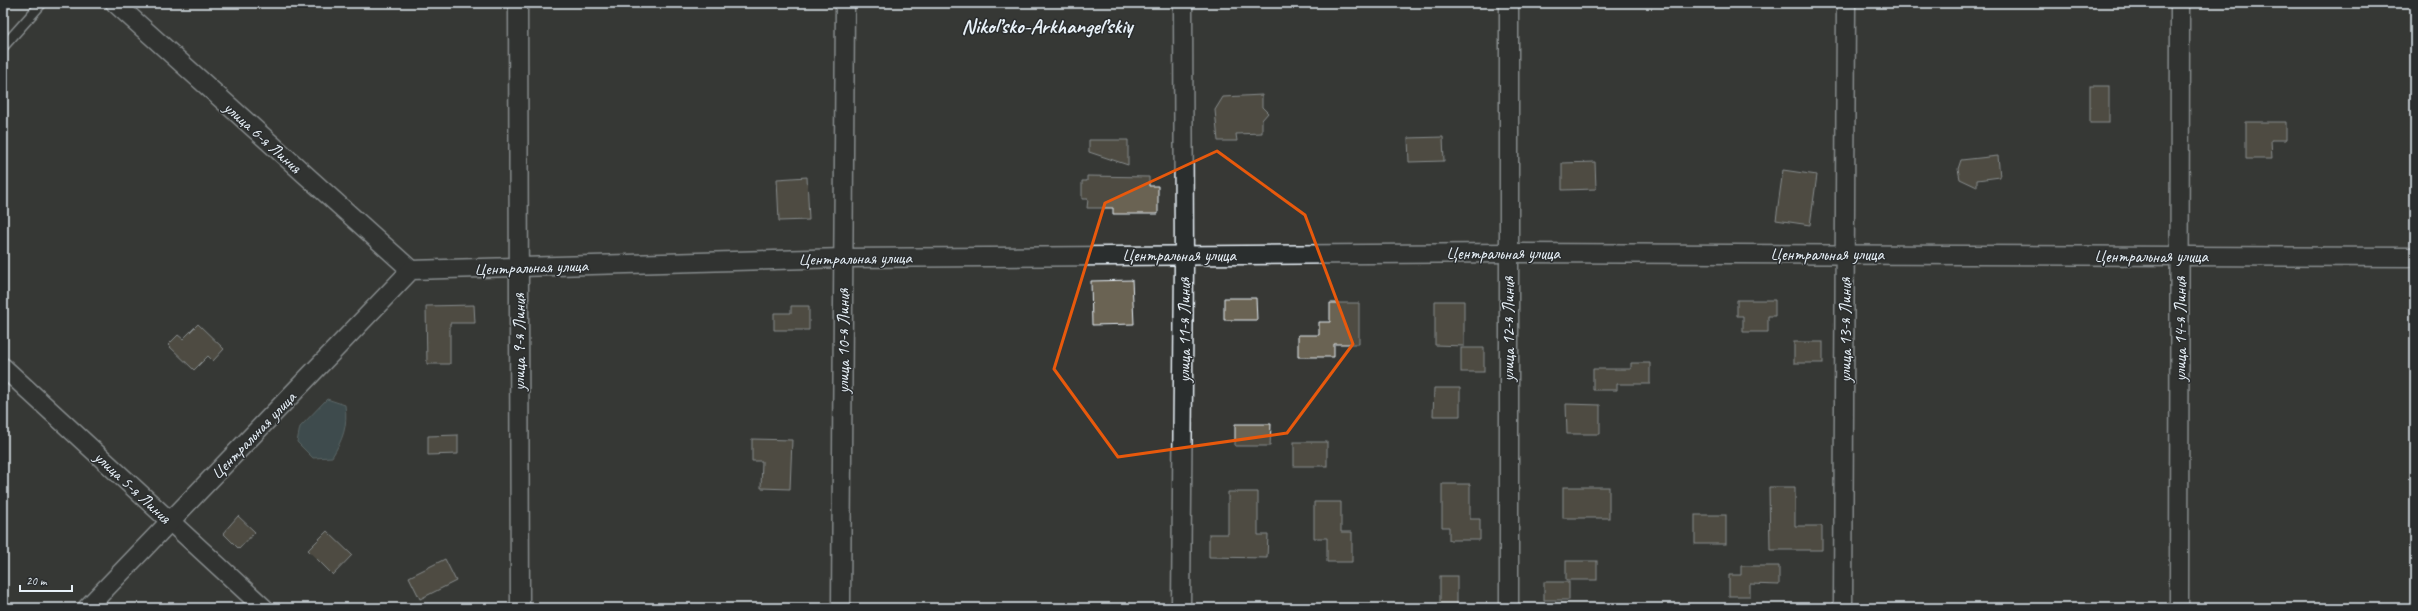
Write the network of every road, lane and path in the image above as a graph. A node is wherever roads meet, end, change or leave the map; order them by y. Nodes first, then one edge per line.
1 (42, 3) edge
2 (115, 3) edge
3 (518, 3) edge
4 (845, 3) edge
5 (1183, 3) edge
6 (1510, 3) edge
7 (1846, 3) edge
8 (2180, 3) edge
9 (3, 47) edge
10 (1508, 253) junction
11 (1846, 253) junction
12 (1184, 255) junction
13 (2180, 257) junction
14 (2415, 257) edge
15 (843, 258) junction
16 (519, 267) junction
17 (411, 270) junction
18 (3, 367) edge
19 (170, 521) junction
20 (87, 608) edge
21 (264, 608) edge
22 (520, 608) edge
23 (841, 608) edge
24 (1181, 608) edge
25 (1509, 608) edge
26 (1843, 608) edge
27 (2179, 608) edge

1 - 9 lane
2 - 17 street, улица 6-я Линия
3 - 16 street, улица 9-я Линия
4 - 15 street, улица 10-я Линия
5 - 12 street, улица 11-я Линия
6 - 10 street, улица 12-я Линия
7 - 11 street, улица 13-я Линия
8 - 13 street, улица 14-я Линия
10 - 11 street, Центральная улица
10 - 12 street, Центральная улица
10 - 25 street, улица 12-я Линия
11 - 13 street, Центральная улица
11 - 26 street, улица 13-я Линия
12 - 15 street, Центральная улица
12 - 24 street, улица 11-я Линия
13 - 14 street, Центральная улица
13 - 27 street, улица 14-я Линия
15 - 16 street, Центральная улица
15 - 23 street, улица 10-я Линия
16 - 17 street, Центральная улица
16 - 22 street, улица 9-я Линия
17 - 19 street, Центральная улица
18 - 19 street, улица 5-я Линия
19 - 20 street, Центральная улица
19 - 21 street, улица 5-я Линия

